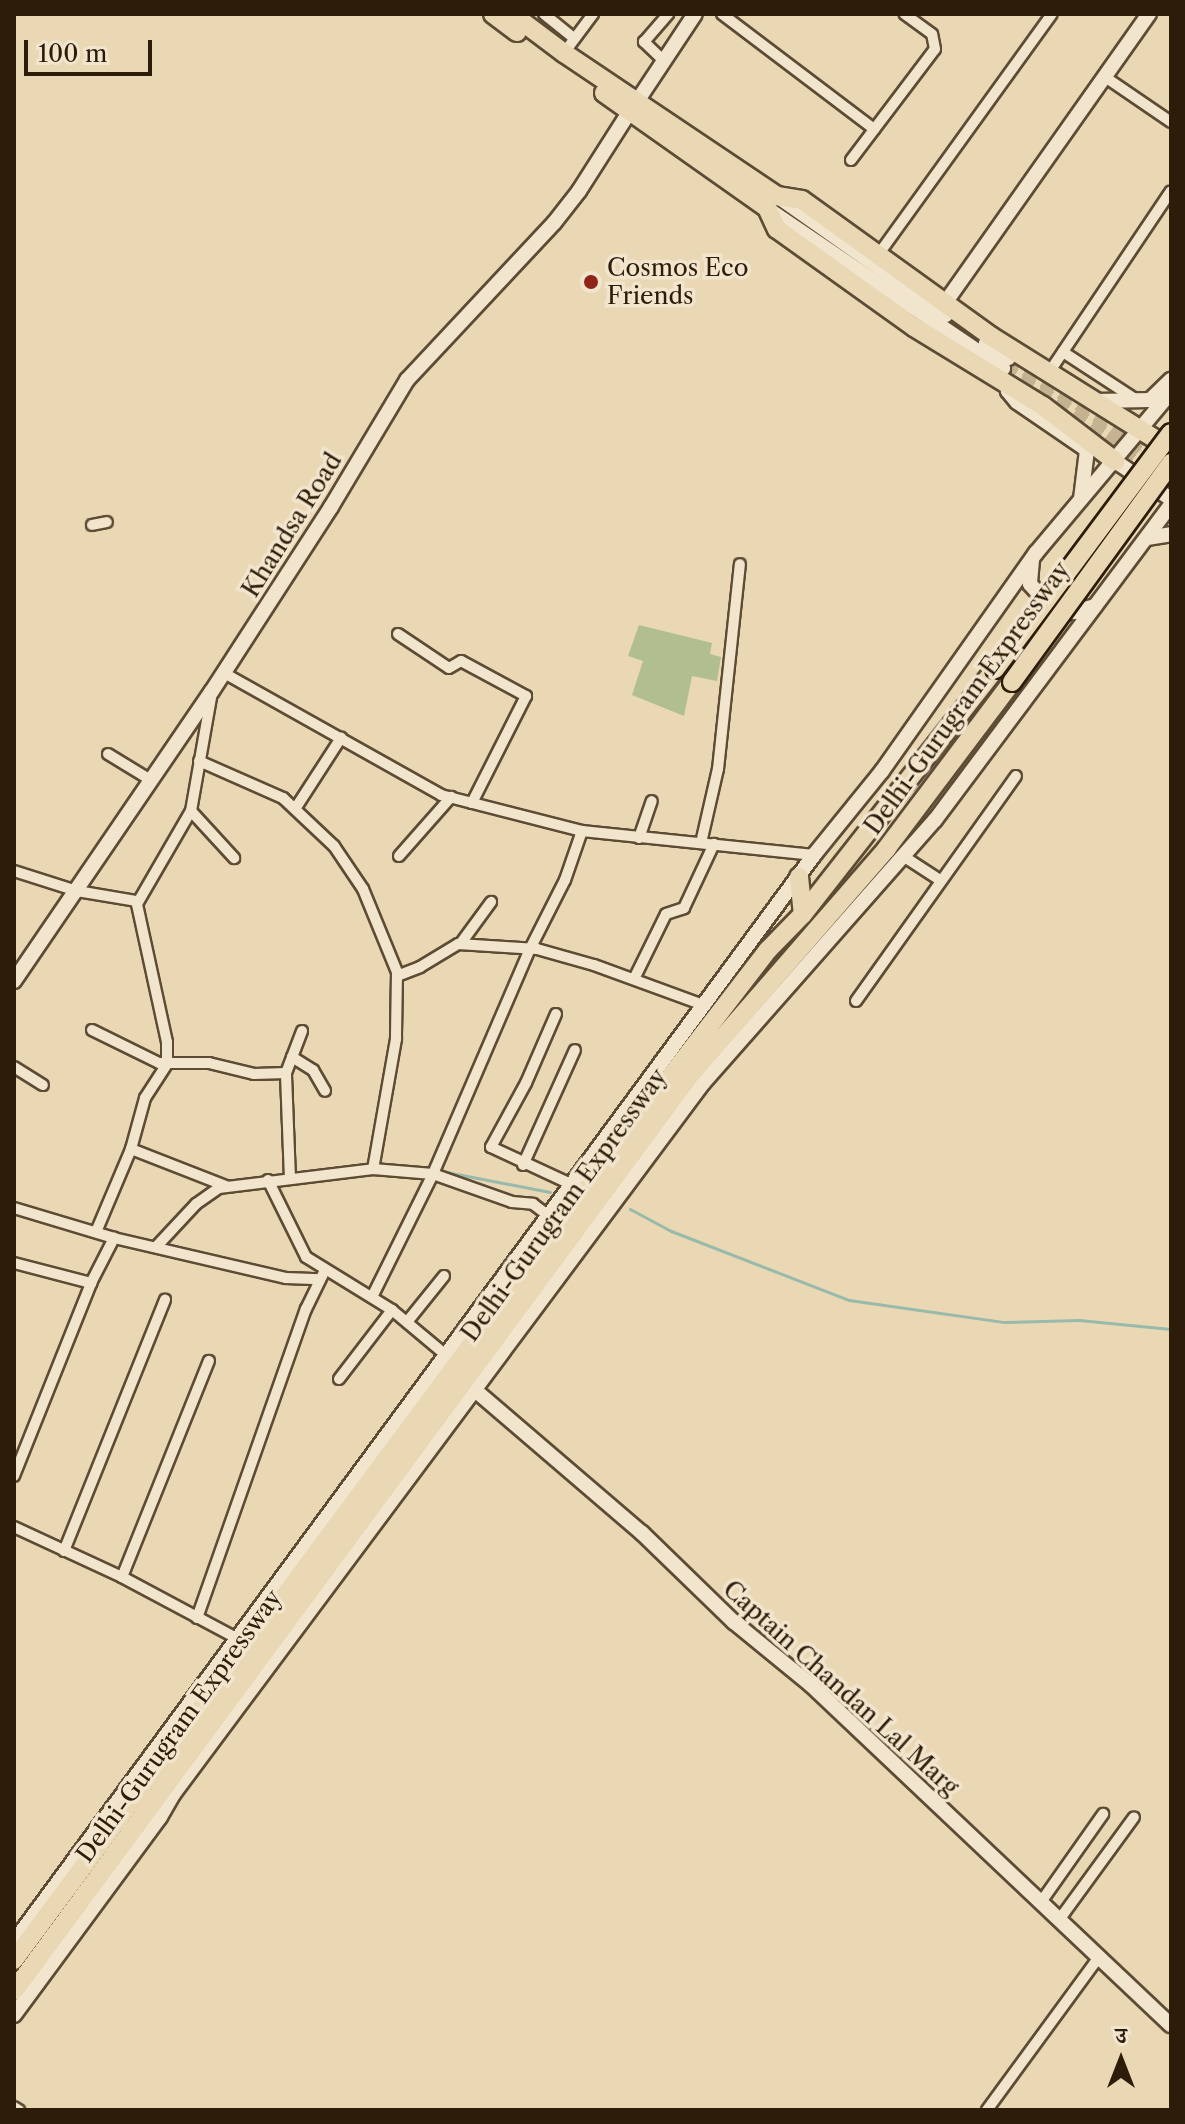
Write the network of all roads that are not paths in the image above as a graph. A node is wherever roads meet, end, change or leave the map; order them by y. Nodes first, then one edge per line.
1 (493, 14) edge
2 (544, 14) edge
3 (593, 14) edge
4 (668, 14) edge
5 (695, 14) edge
6 (705, 14) edge
7 (722, 14) edge
8 (904, 14) edge
9 (1052, 14) edge
10 (1149, 14) edge
11 (516, 22) edge
12 (683, 34) junction
13 (569, 46) junction
14 (664, 61) junction
15 (1105, 77) junction
16 (634, 106) junction
17 (1171, 122) edge
18 (874, 129) junction
19 (851, 160) dead end
20 (1171, 191) edge
21 (772, 202) junction
22 (878, 255) junction
23 (945, 303) junction
24 (1063, 352) junction
25 (1006, 370) junction
26 (1048, 374) junction
27 (1171, 380) edge
28 (1171, 392) edge
29 (1092, 401) junction
30 (1140, 402) junction
31 (1165, 411) edge
32 (1141, 430) junction
33 (1171, 433) edge
34 (1171, 449) edge
35 (1108, 455) junction
36 (1171, 463) edge
37 (1171, 502) edge
38 (1080, 503) junction
39 (107, 522) dead end
40 (92, 525) dead end
41 (1171, 534) edge
42 (1147, 538) junction
43 (1032, 560) junction
44 (740, 564) dead end
45 (1095, 606) junction
46 (398, 634) dead end
47 (224, 673) junction
48 (212, 691) junction
49 (341, 738) junction
50 (108, 754) dead end
51 (199, 761) junction
52 (1016, 776) dead end
53 (149, 779) junction
54 (451, 797) junction
55 (652, 801) dead end
56 (472, 803) junction
57 (295, 809) junction
58 (191, 811) junction
59 (582, 831) junction
60 (639, 838) junction
61 (701, 843) junction
62 (714, 844) junction
63 (814, 855) junction
64 (399, 856) dead end
65 (903, 856) junction
66 (234, 858) dead end
67 (14, 871) edge
68 (799, 877) junction
69 (940, 880) junction
70 (77, 891) junction
71 (137, 901) junction
72 (491, 902) dead end
73 (803, 914) junction
74 (461, 943) junction
75 (530, 949) junction
76 (817, 951) junction
77 (783, 967) junction
78 (397, 976) junction
79 (634, 979) junction
80 (14, 981) edge
81 (759, 995) junction
82 (856, 1001) dead end
83 (706, 1006) junction
84 (556, 1014) dead end
85 (757, 1019) junction
86 (92, 1030) dead end
87 (302, 1031) dead end
88 (575, 1050) dead end
89 (292, 1057) junction
90 (167, 1064) junction
91 (14, 1067) edge
92 (286, 1073) junction
93 (43, 1085) dead end
94 (325, 1091) dead end
95 (131, 1149) junction
96 (523, 1165) junction
97 (373, 1169) junction
98 (433, 1174) junction
99 (290, 1179) junction
100 (268, 1180) junction
101 (573, 1185) junction
102 (226, 1186) junction
103 (14, 1208) edge
104 (549, 1216) junction
105 (96, 1232) junction
106 (114, 1238) junction
107 (541, 1239) junction
108 (156, 1247) junction
109 (14, 1263) edge
110 (323, 1275) junction
111 (444, 1276) dead end
112 (91, 1283) junction
113 (372, 1297) junction
114 (165, 1300) dead end
115 (392, 1310) junction
116 (407, 1322) junction
117 (447, 1356) junction
118 (209, 1361) dead end
119 (339, 1379) dead end
120 (475, 1390) junction
121 (14, 1476) edge
122 (14, 1527) edge
123 (64, 1551) junction
124 (122, 1577) junction
125 (197, 1618) junction
126 (238, 1639) junction
127 (1103, 1814) dead end
128 (1134, 1817) dead end
129 (1041, 1902) junction
130 (1059, 1920) junction
131 (14, 1942) edge
132 (1099, 1957) junction
133 (14, 1960) edge
134 (14, 1991) edge
135 (14, 2015) edge
136 (1171, 2025) edge
137 (987, 2110) edge

1 - 11 highway
2 - 13 street
3 - 13 street
4 - 14 street
5 - 12 main road, Khandsa Road
6 - 12 main road, Khandsa Road
7 - 18 street
8 - 18 street
9 - 22 street
10 - 15 main road
11 - 13 highway
11 - 16 highway
12 - 14 main road, Khandsa Road
13 - 16 highway
14 - 16 main road, Khandsa Road
15 - 17 street
15 - 23 main road
16 - 21 highway
16 - 47 main road, Khandsa Road
18 - 19 street
20 - 24 street
21 - 22 highway
21 - 25 main road
21 - 25 highway
22 - 23 highway
23 - 26 highway
24 - 26 street
24 - 30 street
25 - 35 highway
25 - 38 main road
26 - 29 highway
27 - 30 main road
28 - 31 main road
29 - 30 main road
29 - 32 highway
31 - 32 main road
32 - 34 highway
32 - 35 main road
33 - 73 highway, Delhi-Gurugram Expressway, bridge
35 - 37 main road
35 - 38 main road
36 - 77 highway, Delhi-Gurugram Expressway, bridge
37 - 42 main road
38 - 43 main road
39 - 40 street
41 - 42 main road
42 - 45 main road
43 - 45 main road
43 - 63 main road
44 - 61 street
45 - 65 main road
46 - 56 street
47 - 48 main road, Khandsa Road
47 - 49 street
48 - 51 street
48 - 53 main road, Khandsa Road
49 - 54 street
49 - 57 street
50 - 53 street
51 - 57 street
51 - 58 street
52 - 69 street
53 - 70 main road, Khandsa Road
54 - 56 street
54 - 64 street
55 - 60 street
56 - 59 street
57 - 78 street
58 - 66 street
58 - 71 street
59 - 60 street
59 - 75 street
60 - 61 street
61 - 62 street
62 - 63 street
62 - 79 street
63 - 68 main road
65 - 69 street
65 - 76 main road
67 - 70 street
68 - 73 highway
68 - 83 main road
69 - 82 street
70 - 71 street
70 - 80 main road, Khandsa Road
71 - 90 street
72 - 74 street
73 - 107 highway, Delhi-Gurugram Expressway
74 - 75 street
74 - 78 street
75 - 79 street
75 - 98 street
76 - 77 highway
76 - 85 main road
77 - 81 highway, Delhi-Gurugram Expressway
78 - 97 street
79 - 83 street
81 - 85 highway
81 - 134 highway, Delhi-Gurugram Expressway
83 - 101 main road
84 - 96 street
85 - 120 main road
86 - 90 street
87 - 89 street
88 - 96 street
89 - 92 street
89 - 94 street
90 - 92 street
90 - 95 street
91 - 93 street
92 - 99 street
95 - 102 street
95 - 105 street
96 - 101 street
97 - 98 street
97 - 99 street
98 - 104 street
98 - 113 street
99 - 100 street
100 - 102 street
100 - 110 street
101 - 104 main road
102 - 108 street
103 - 105 street
104 - 107 main road
105 - 106 street
106 - 108 street
106 - 112 street
107 - 117 main road
107 - 133 highway, Delhi-Gurugram Expressway
108 - 110 street
109 - 112 street
110 - 113 street
110 - 125 street
111 - 116 street
112 - 121 street
113 - 115 street
114 - 123 street
115 - 116 street
115 - 119 street
116 - 117 street
117 - 126 main road
118 - 124 street
120 - 129 main road, Captain Chandan Lal Marg
120 - 135 main road
122 - 123 street
123 - 124 street
124 - 125 street
125 - 126 street
126 - 131 main road
127 - 129 street
128 - 130 street
129 - 130 main road, Captain Chandan Lal Marg
130 - 132 main road, Captain Chandan Lal Marg
132 - 136 main road, Captain Chandan Lal Marg
132 - 137 street

